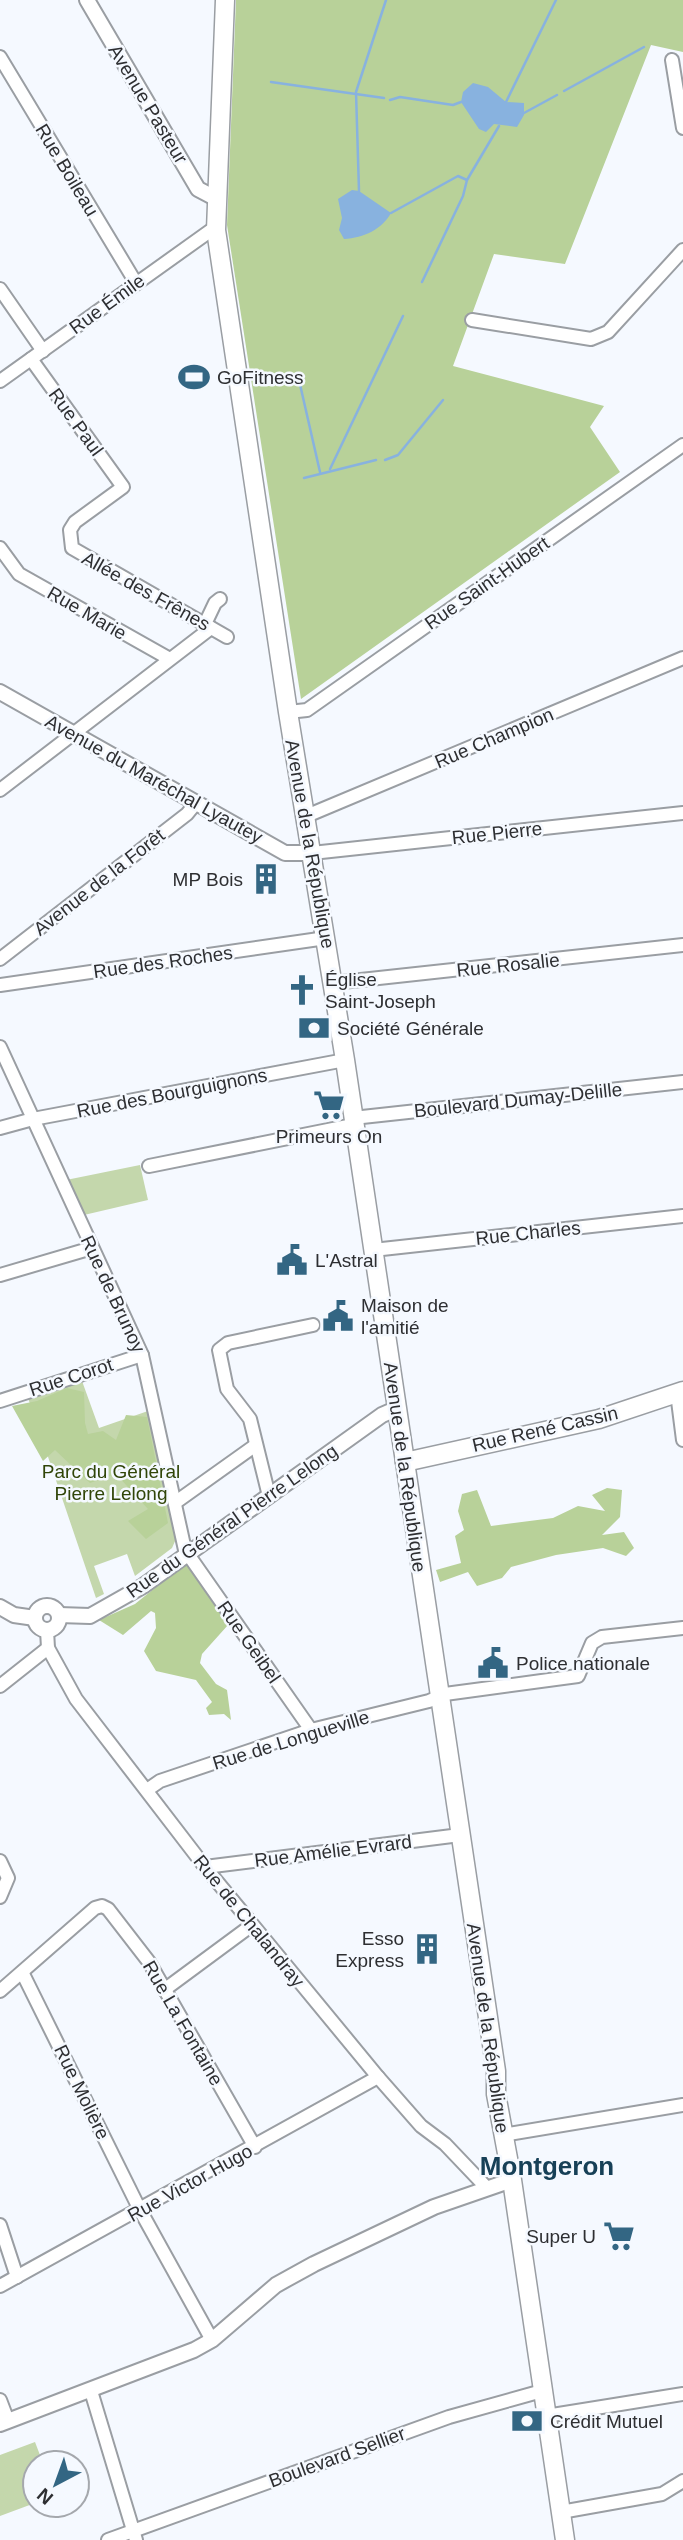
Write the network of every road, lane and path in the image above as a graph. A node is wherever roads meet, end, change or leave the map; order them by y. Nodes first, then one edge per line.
1 (87, 0) edge
2 (225, 0) edge
3 (0, 57) edge
4 (672, 60) dead end
5 (683, 128) edge
6 (217, 199) junction
7 (216, 230) junction
8 (683, 250) edge
9 (136, 283) junction
10 (0, 289) edge
11 (472, 320) dead end
12 (43, 351) junction
13 (31, 359) junction
14 (0, 381) edge
15 (683, 445) edge
16 (120, 484) joint
17 (0, 548) edge
18 (220, 599) dead end
19 (208, 626) junction
20 (227, 637) dead end
21 (168, 658) junction
22 (683, 658) edge
23 (0, 692) edge
24 (288, 712) junction
25 (73, 734) junction
26 (0, 790) edge
27 (196, 803) junction
28 (683, 813) edge
29 (304, 817) junction
30 (312, 853) junction
31 (326, 938) junction
32 (683, 945) edge
33 (0, 959) edge
34 (333, 983) junction
35 (0, 985) edge
36 (0, 1047) edge
37 (345, 1060) junction
38 (683, 1082) edge
39 (33, 1119) junction
40 (353, 1122) junction
41 (0, 1128) edge
42 (149, 1166) dead end
43 (683, 1216) edge
44 (92, 1248) junction
45 (373, 1250) junction
46 (0, 1275) edge
47 (313, 1325) dead end
48 (142, 1355) junction
49 (680, 1392) edge
50 (0, 1401) edge
51 (398, 1408) junction
52 (683, 1440) edge
53 (256, 1445) junction
54 (405, 1462) junction
55 (269, 1496) junction
56 (176, 1502) junction
57 (188, 1554) junction
58 (0, 1607) edge
59 (60, 1615) junction
60 (35, 1618) junction
61 (683, 1628) edge
62 (47, 1630) junction
63 (48, 1648) junction
64 (0, 1686) edge
65 (439, 1697) junction
66 (311, 1730) junction
67 (146, 1790) junction
68 (460, 1835) junction
69 (0, 1861) edge
70 (205, 1867) junction
71 (0, 1897) edge
72 (252, 1925) junction
73 (23, 1974) junction
74 (164, 1990) junction
75 (0, 1991) edge
76 (378, 2077) junction
77 (683, 2105) edge
78 (503, 2134) junction
79 (256, 2147) junction
80 (512, 2180) junction
81 (486, 2187) junction
82 (140, 2210) junction
83 (0, 2225) edge
84 (18, 2277) junction
85 (0, 2286) edge
86 (212, 2340) junction
87 (91, 2390) junction
88 (542, 2391) junction
89 (683, 2394) edge
90 (0, 2400) edge
91 (546, 2416) junction
92 (4, 2423) edge
93 (683, 2482) edge
94 (561, 2512) junction
95 (134, 2535) edge
96 (108, 2540) edge
97 (565, 2540) edge

1 - 6 street, Avenue Pasteur
2 - 6 main road, Avenue de la République
3 - 9 street, Rue Boileau
4 - 5 street
6 - 7 main road, Avenue de la République
7 - 9 street, Rue Émile
7 - 24 main road, Avenue de la République
8 - 11 street
9 - 12 street, Rue Émile
10 - 12 street
12 - 13 street, Rue Émile
13 - 14 street, Rue Émile
13 - 16 street, Rue Paul
15 - 24 street, Rue Saint-Hubert
16 - 19 street, Allée des Frênes
17 - 21 street, Rue Marie
18 - 19 street
19 - 20 street, Allée des Frênes
19 - 21 street
21 - 25 street
22 - 29 street, Rue Champion
23 - 25 street, Avenue du Maréchal Lyautey
24 - 29 main road, Avenue de la République
25 - 26 street
25 - 27 street, Avenue du Maréchal Lyautey
27 - 30 street, Avenue du Maréchal Lyautey
27 - 33 street, Avenue de la Forêt
28 - 30 street, Rue Pierre
29 - 30 main road, Avenue de la République
30 - 31 main road, Avenue de la République
31 - 34 main road, Avenue de la République
31 - 35 street, Rue des Roches
32 - 34 street, Rue Rosalie
34 - 37 main road, Avenue de la République
36 - 39 street, Rue de Brunoy
37 - 39 street, Rue des Bourguignons
37 - 40 main road, Avenue de la République
38 - 40 street, Boulevard Dumay-Delille
39 - 41 street, Rue des Bourguignons
39 - 44 street, Rue de Brunoy
40 - 42 street, Boulevard Dumay-Delille
40 - 45 main road, Avenue de la République
43 - 45 street, Rue Charles
44 - 46 street
44 - 48 street, Rue de Brunoy
45 - 51 main road, Avenue de la République
47 - 53 street
48 - 50 street, Rue Corot
48 - 56 street, Rue de Brunoy
49 - 52 street
49 - 54 main road, Rue René Cassin
51 - 54 main road, Avenue de la République
51 - 55 street, Rue du Général Pierre Lelong
53 - 55 street
53 - 56 street
54 - 65 main road, Avenue de la République
55 - 57 street, Rue du Général Pierre Lelong
56 - 57 street, Rue de Brunoy
57 - 59 street, Rue du Général Pierre Lelong
57 - 66 street, Rue Geibel
58 - 60 street
59 - 60 street
59 - 62 street
60 - 62 street
61 - 65 street, Rue de Longueville
62 - 63 street, Rue de Chalandray
63 - 64 street
63 - 67 street, Rue de Chalandray
65 - 66 street, Rue de Longueville
65 - 68 main road, Avenue de la République
66 - 67 street, Rue de Longueville
67 - 70 street, Rue de Chalandray
68 - 70 street, Rue Amélie Evrard
68 - 78 main road, Avenue de la République
69 - 71 street
70 - 72 street, Rue de Chalandray
72 - 74 street
72 - 76 street, Rue de Chalandray
73 - 74 street, Rue La Fontaine
73 - 75 street
73 - 82 street, Rue Molière
74 - 79 street, Rue La Fontaine
76 - 79 street, Rue Victor Hugo
76 - 81 street, Rue de Chalandray
77 - 78 street
78 - 80 main road, Avenue de la République
79 - 82 street, Rue Victor Hugo
80 - 81 street
80 - 88 main road, Avenue de la République
81 - 86 street
82 - 84 street, Rue Victor Hugo
82 - 86 street, Rue Molière
83 - 84 street
84 - 85 street, Rue Victor Hugo
86 - 87 street
87 - 92 street
87 - 95 street
88 - 91 main road, Avenue de la République
88 - 95 street, Boulevard Sellier
89 - 91 street
90 - 92 street
91 - 94 main road, Avenue de la République
93 - 94 street
94 - 97 main road, Avenue de la République
95 - 96 street, Boulevard Sellier

